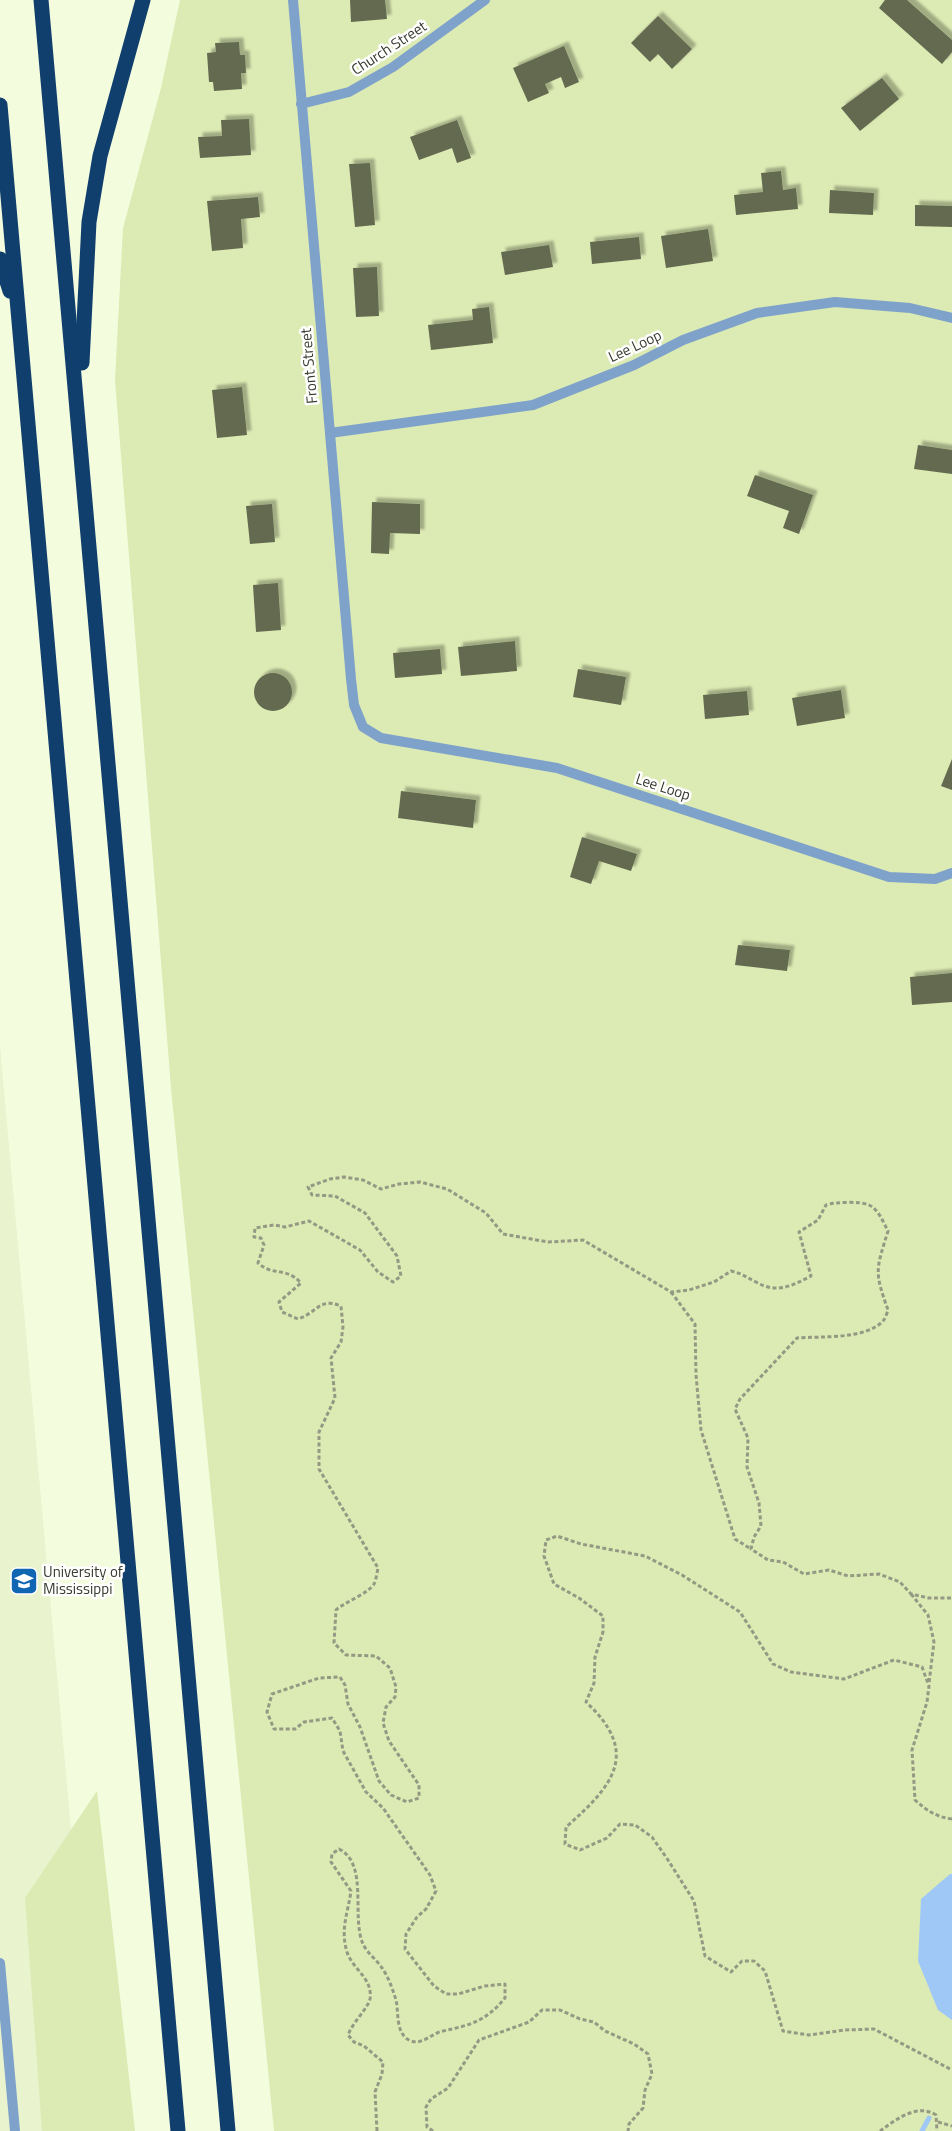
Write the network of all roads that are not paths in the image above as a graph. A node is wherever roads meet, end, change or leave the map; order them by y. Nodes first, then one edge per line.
1 (41, 0) edge
2 (143, 0) edge
3 (293, 0) edge
4 (485, 0) edge
5 (301, 104) junction
6 (0, 105) edge
7 (0, 259) edge
8 (952, 318) edge
9 (19, 319) junction
10 (80, 426) junction
11 (330, 433) junction
12 (363, 728) joint
13 (952, 873) edge
14 (0, 1963) edge
15 (15, 2131) edge
16 (178, 2131) edge
17 (228, 2131) edge

1 - 10 highway
2 - 10 highway
3 - 5 street, Front Street
4 - 5 street, Church Street
5 - 11 street, Front Street
6 - 9 highway
7 - 9 highway
8 - 11 street, Lee Loop
9 - 16 highway
10 - 17 highway
11 - 12 street, Front Street
12 - 13 street, Lee Loop
14 - 15 street

